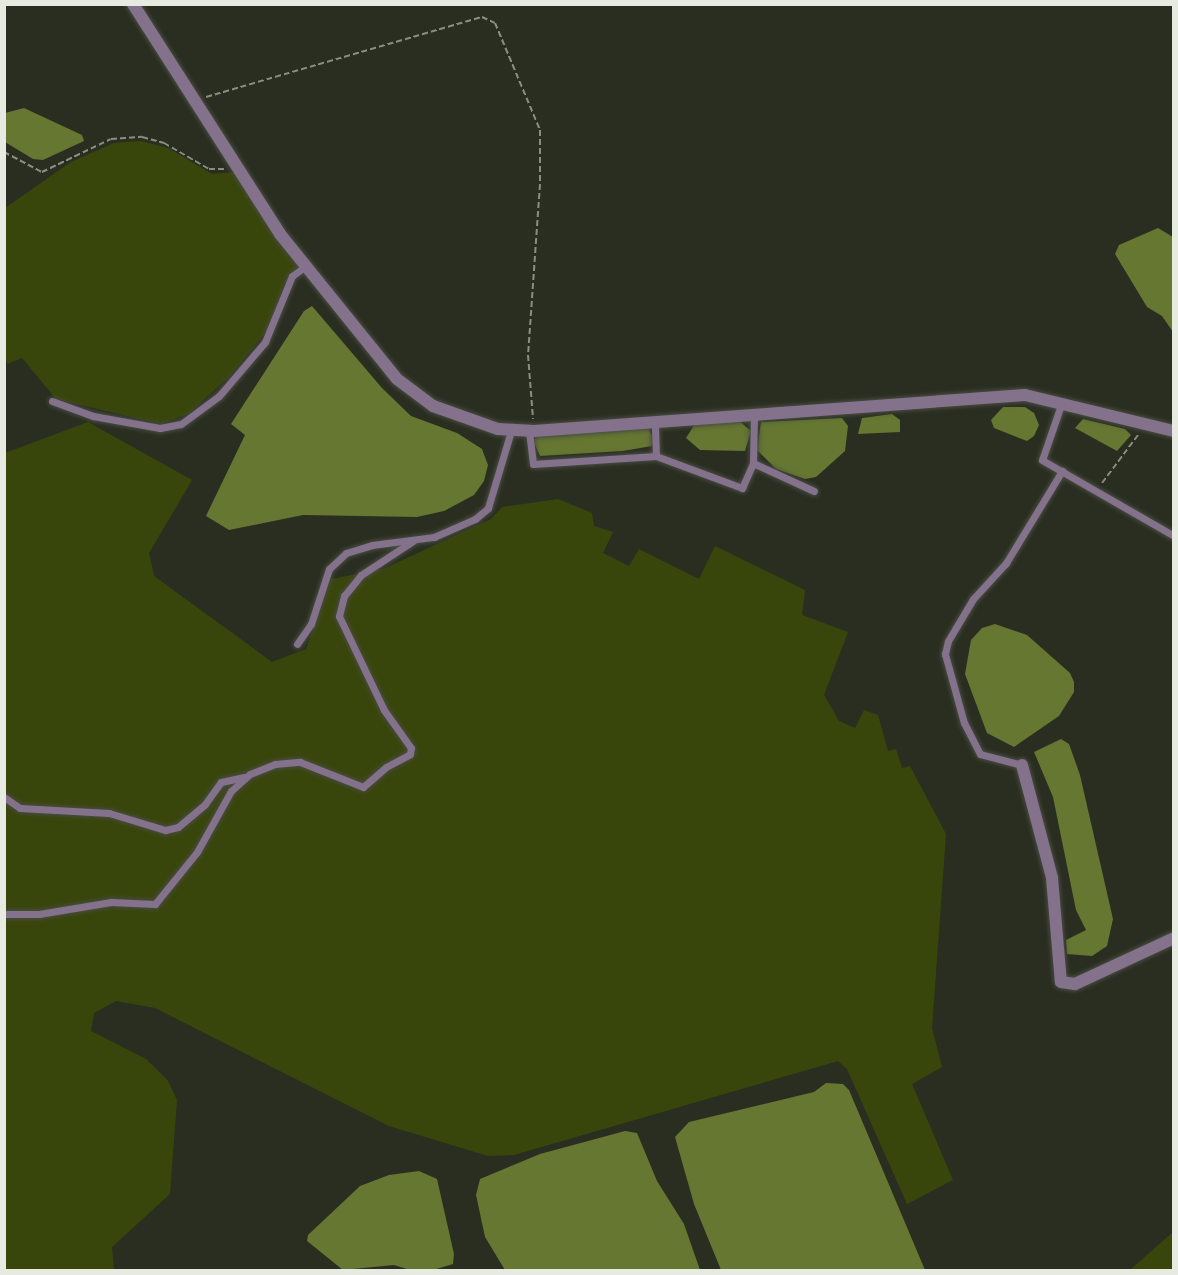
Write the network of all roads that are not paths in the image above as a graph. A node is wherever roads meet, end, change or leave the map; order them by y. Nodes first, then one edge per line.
1 (133, 4) edge
2 (306, 266) junction
3 (52, 401) dead end
4 (1062, 402) junction
5 (754, 415) junction
6 (656, 422) junction
7 (511, 431) junction
8 (531, 431) junction
9 (1173, 431) edge
10 (656, 456) junction
11 (753, 463) junction
12 (1062, 471) junction
13 (814, 491) dead end
14 (1173, 536) edge
15 (413, 541) junction
16 (297, 644) dead end
17 (1022, 765) joint
18 (244, 777) junction
19 (4, 797) edge
20 (4, 914) edge
21 (1173, 938) edge

1 - 2 street
2 - 3 lane
2 - 7 street
4 - 5 street
4 - 9 street
4 - 12 lane
5 - 6 street
5 - 11 lane
6 - 8 street
6 - 10 lane
7 - 8 street
7 - 15 lane
8 - 10 lane
10 - 11 lane
11 - 13 lane
12 - 14 lane
12 - 17 lane
15 - 16 lane
15 - 18 lane
17 - 21 street
18 - 19 lane
18 - 20 lane

